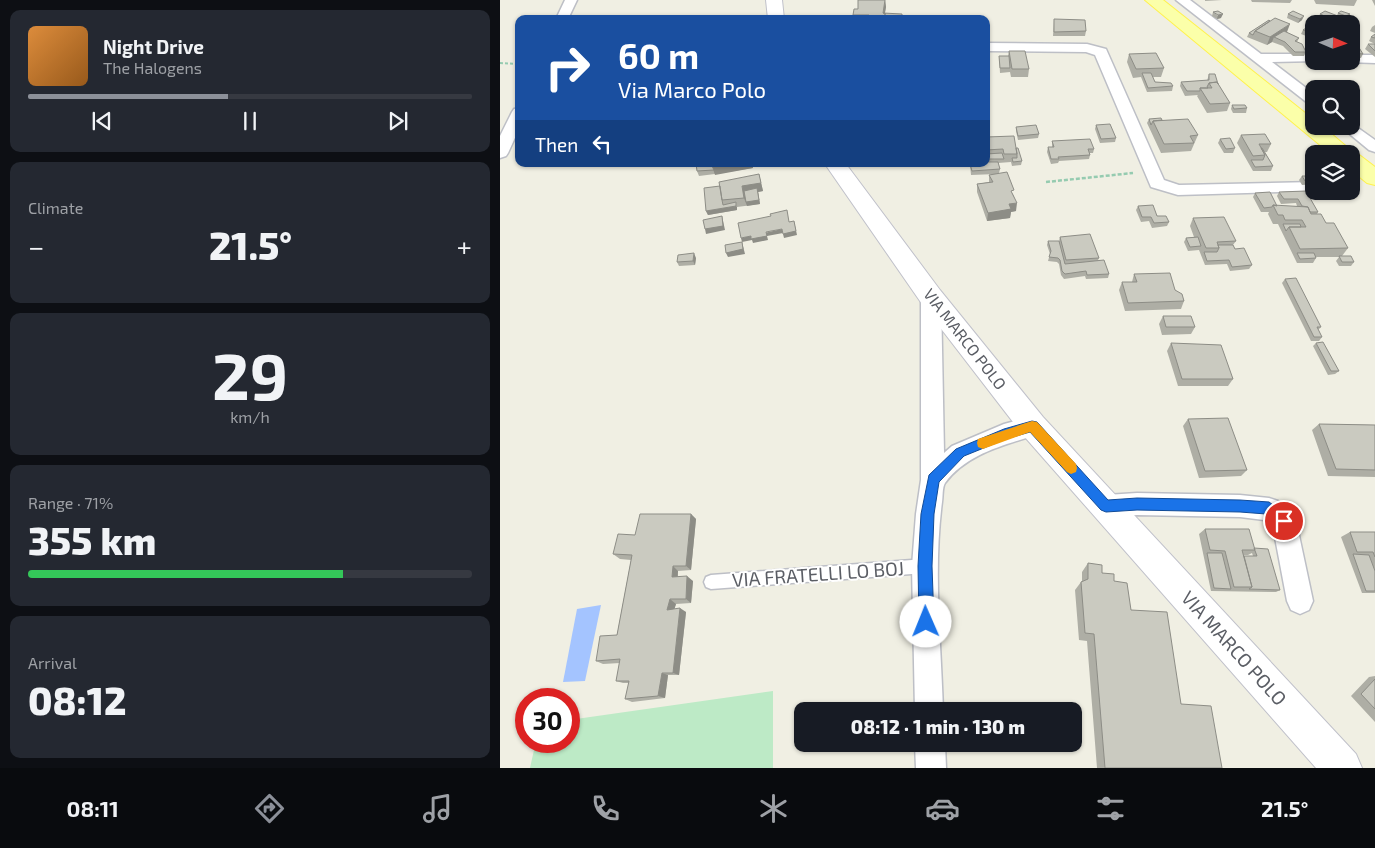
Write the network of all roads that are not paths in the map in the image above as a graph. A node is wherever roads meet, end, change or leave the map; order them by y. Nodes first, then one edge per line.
1 (571, 0) edge
2 (774, 0) edge
3 (1153, 0) edge
4 (1182, 0) edge
5 (564, 15) edge
6 (776, 15) edge
7 (990, 48) edge
8 (1258, 58) junction
9 (1305, 58) edge
10 (1360, 59) edge
11 (1375, 59) edge
12 (1305, 94) edge
13 (515, 120) edge
14 (1360, 135) edge
15 (1333, 145) edge
16 (1375, 147) edge
17 (500, 152) edge
18 (1360, 166) edge
19 (837, 167) edge
20 (1375, 178) edge
21 (1305, 187) edge
22 (931, 297) junction
23 (1032, 426) junction
24 (933, 480) junction
25 (1106, 506) junction
26 (925, 566) junction
27 (711, 582) dead end
28 (1300, 601) dead end
29 (929, 702) edge
30 (930, 752) edge
31 (930, 768) edge
32 (1342, 768) edge

1 - 5 street
2 - 6 street
3 - 15 main road
4 - 8 street
7 - 21 street
8 - 9 street
8 - 12 street
10 - 11 street
13 - 17 street
14 - 16 street
18 - 20 main road
19 - 22 street, VIA MARCO POLO
22 - 23 street, VIA MARCO POLO
22 - 24 street, VIA FRATELLI LO BOJ
23 - 24 street
23 - 25 street, VIA MARCO POLO
24 - 26 street, VIA FRATELLI LO BOJ
25 - 28 street
25 - 32 street, VIA MARCO POLO
26 - 27 lane, VIA FRATELLI LO BOJ
26 - 29 street, VIA FRATELLI LO BOJ
30 - 31 street

